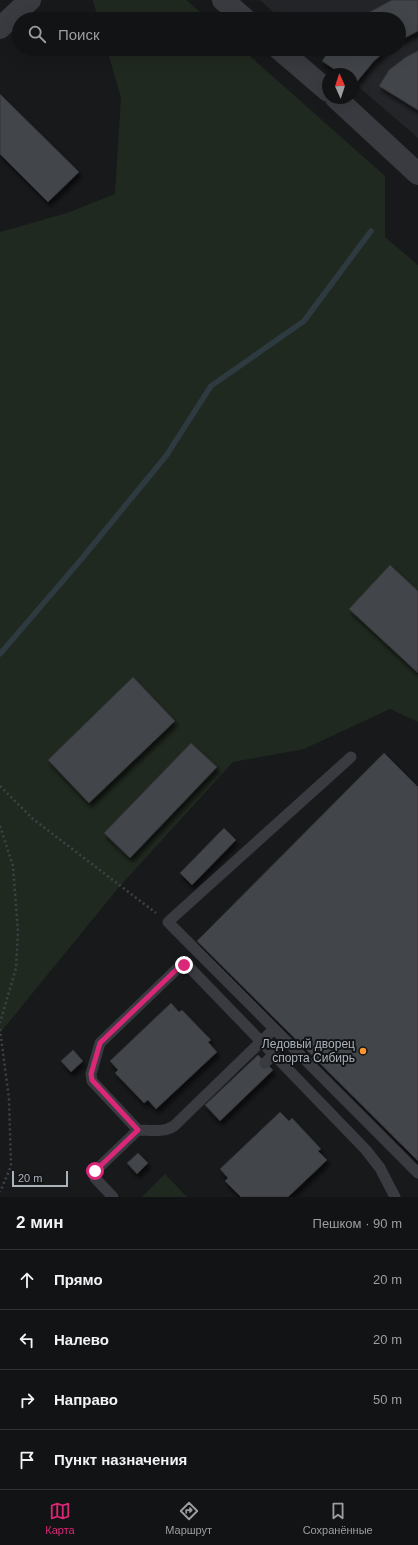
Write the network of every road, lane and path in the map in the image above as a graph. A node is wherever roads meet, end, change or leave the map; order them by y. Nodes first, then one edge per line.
1 (30, 0) edge
2 (223, 0) edge
3 (15, 12) edge
4 (237, 12) edge
5 (12, 14) edge
6 (2, 22) edge
7 (288, 56) edge
8 (322, 86) edge
9 (342, 104) edge
10 (418, 174) edge
11 (351, 757) dead end
12 (0, 786) edge
13 (0, 826) edge
14 (168, 922) junction
15 (0, 1024) edge
16 (0, 1029) edge
17 (274, 1029) junction
18 (261, 1042) junction
19 (274, 1054) junction
20 (265, 1063) dead end
21 (138, 1130) junction
22 (418, 1173) edge
23 (0, 1192) edge
24 (111, 1196) edge
25 (395, 1197) edge

1 - 3 street
2 - 4 street
5 - 6 street
7 - 8 street
9 - 10 street
11 - 14 lane
12 - 14 path
13 - 15 path
14 - 17 lane
16 - 23 path
17 - 18 lane
17 - 22 lane
18 - 19 lane
18 - 21 lane
18 - 21 lane
19 - 20 lane
19 - 25 lane
21 - 24 lane

